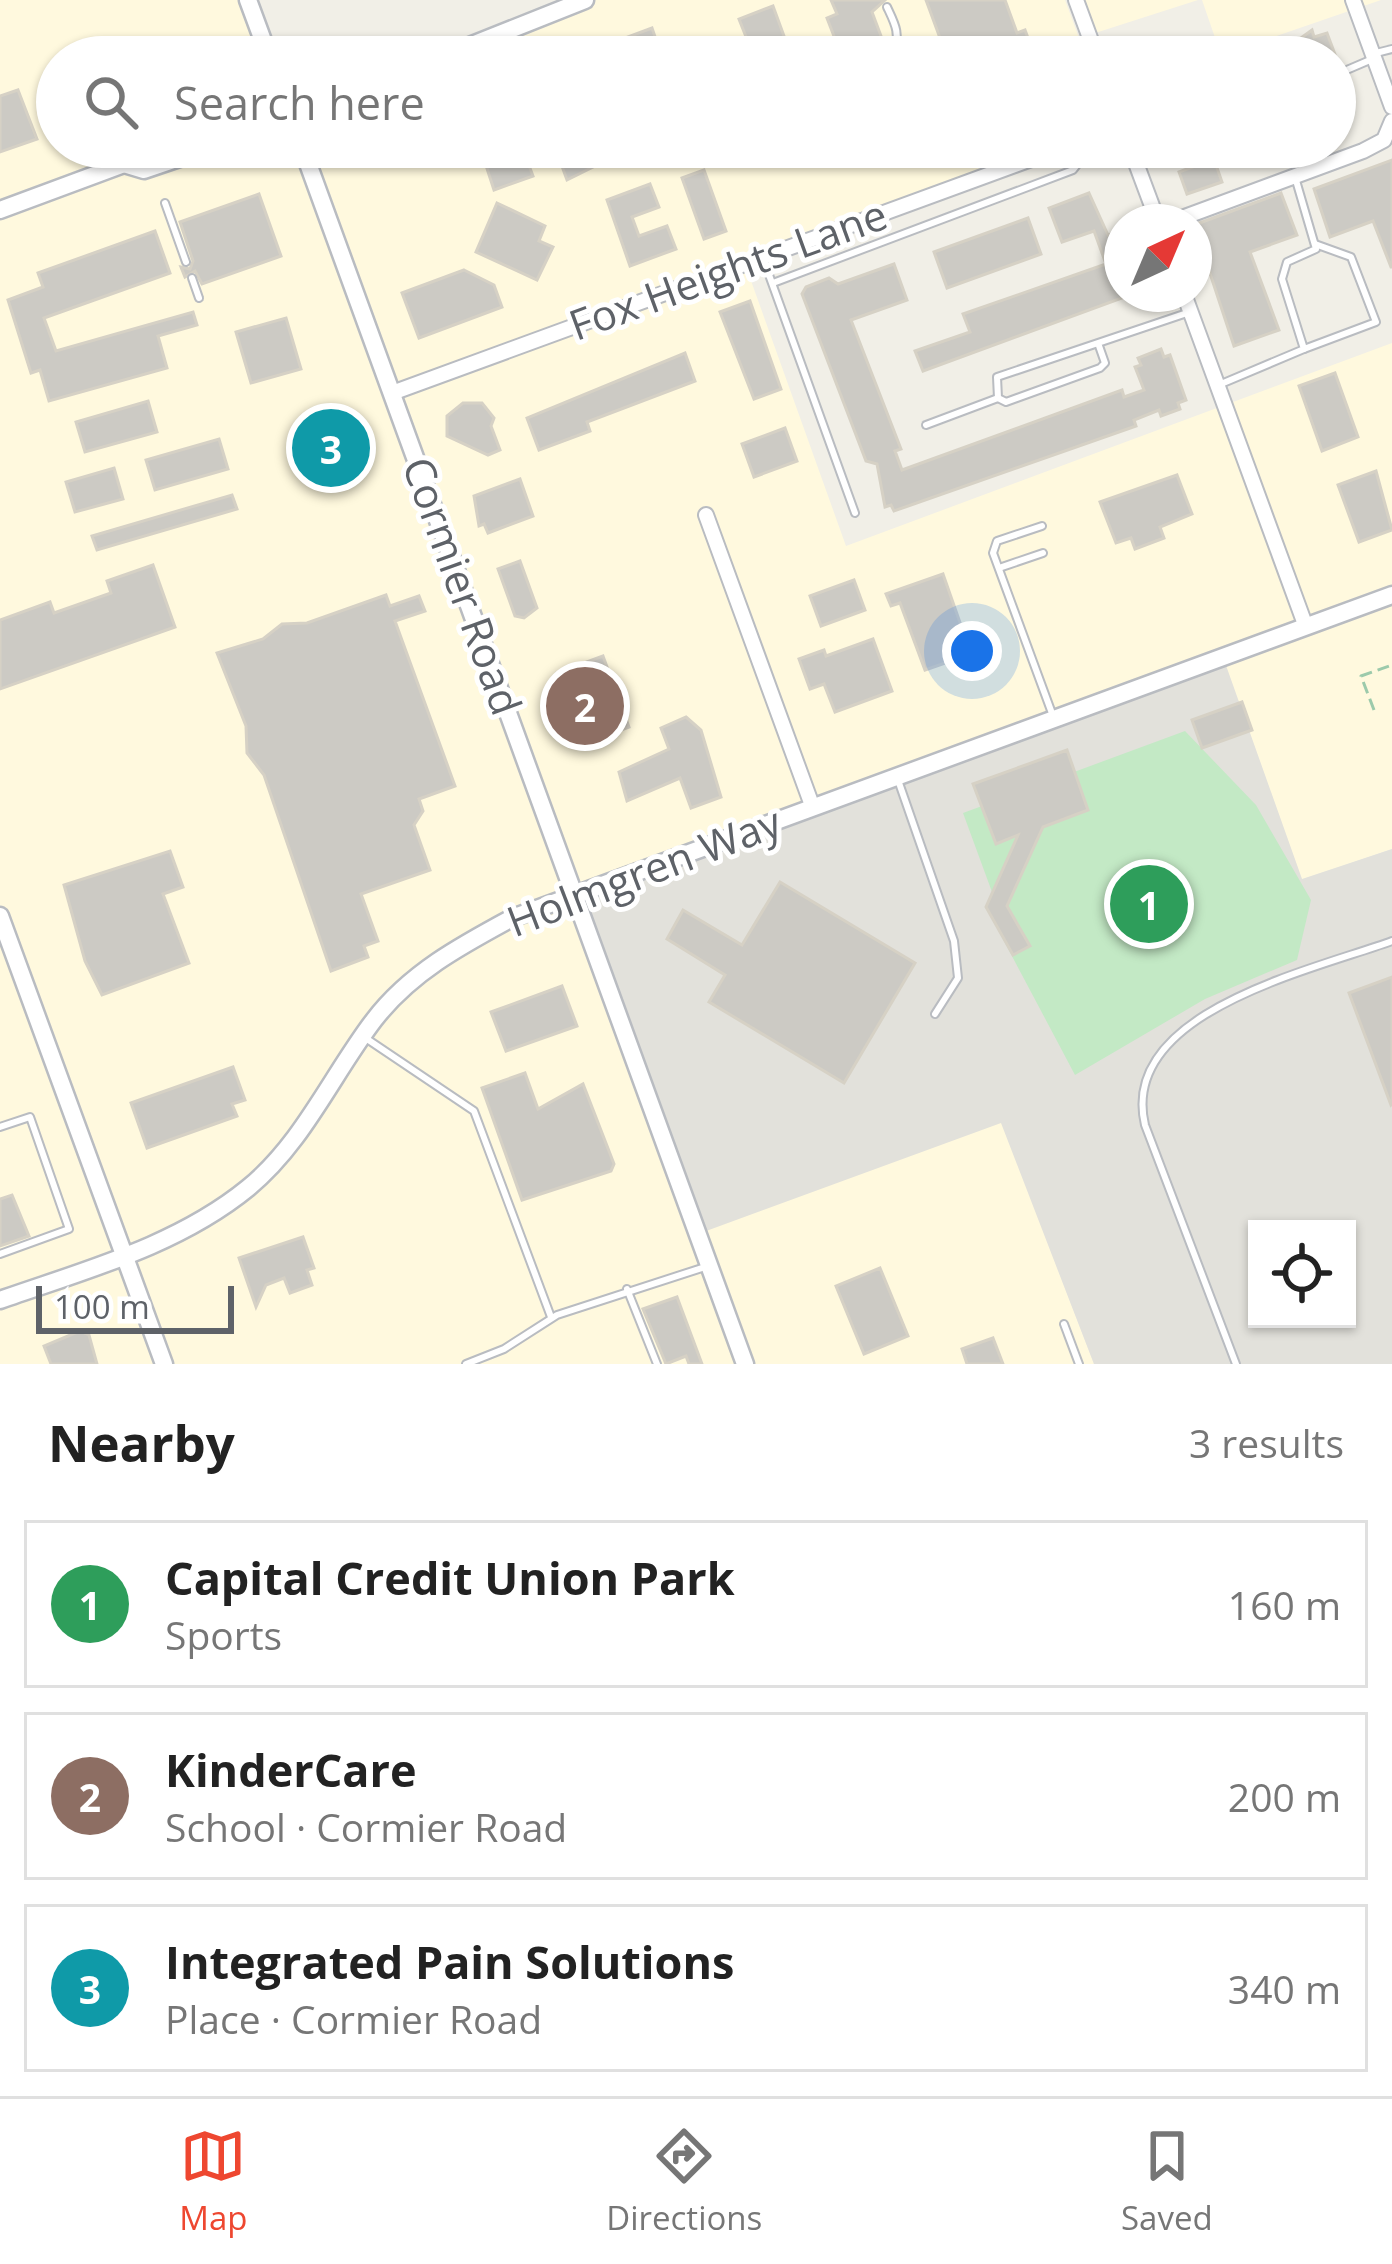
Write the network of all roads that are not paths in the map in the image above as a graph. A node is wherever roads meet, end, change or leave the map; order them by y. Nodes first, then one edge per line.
1 (248, 0) edge
2 (585, 0) edge
3 (1076, 0) edge
4 (1353, 0) edge
5 (887, 7) dead end
6 (261, 36) edge
7 (491, 36) edge
8 (898, 36) edge
9 (1089, 36) edge
10 (1392, 49) edge
11 (1373, 56) junction
12 (1356, 64) edge
13 (1392, 106) edge
14 (1392, 121) edge
15 (1356, 151) edge
16 (113, 168) edge
17 (310, 168) edge
18 (1006, 168) edge
19 (1075, 168) edge
20 (1138, 168) edge
21 (1314, 168) edge
22 (1294, 176) junction
23 (975, 179) junction
24 (983, 202) junction
25 (165, 203) dead end
26 (1151, 204) edge
27 (1212, 207) edge
28 (0, 210) edge
29 (874, 217) junction
30 (882, 238) junction
31 (1315, 244) junction
32 (763, 257) junction
33 (186, 262) dead end
34 (192, 278) dead end
35 (772, 283) junction
36 (199, 298) dead end
37 (1188, 312) edge
38 (1191, 312) edge
39 (1098, 343) junction
40 (1304, 350) junction
41 (1218, 385) junction
42 (392, 393) junction
43 (998, 398) junction
44 (926, 425) dead end
45 (855, 513) dead end
46 (706, 515) dead end
47 (1042, 526) dead end
48 (1043, 553) dead end
49 (999, 568) junction
50 (1392, 595) edge
51 (1306, 627) junction
52 (1054, 719) junction
53 (897, 777) junction
54 (813, 808) junction
55 (574, 895) junction
56 (0, 916) edge
57 (1392, 941) edge
58 (934, 1014) dead end
59 (363, 1036) junction
60 (0, 1127) edge
61 (0, 1254) edge
62 (125, 1256) junction
63 (710, 1265) junction
64 (627, 1289) junction
65 (0, 1300) edge
66 (550, 1317) junction
67 (1064, 1324) dead end
68 (164, 1364) edge
69 (466, 1364) edge
70 (657, 1364) edge
71 (746, 1364) edge
72 (1079, 1364) edge
73 (1237, 1364) edge

1 - 6 street
2 - 7 street
3 - 9 street
4 - 11 street
5 - 8 lane
10 - 11 lane
11 - 12 lane
11 - 13 street
14 - 15 street
16 - 28 street
17 - 42 street, Cormier Road
18 - 23 street, Fox Heights Lane
19 - 24 lane
20 - 26 street
21 - 22 street
22 - 27 street
22 - 31 lane
23 - 24 lane
23 - 29 street, Fox Heights Lane
24 - 30 lane
25 - 33 lane
29 - 30 lane
29 - 32 street, Fox Heights Lane
30 - 35 lane
31 - 40 lane
31 - 40 lane
32 - 35 lane
32 - 42 street, Fox Heights Lane
34 - 36 lane
35 - 45 lane
37 - 39 lane
38 - 41 street
39 - 43 lane
39 - 43 lane
40 - 41 lane
41 - 51 street
42 - 55 street, Cormier Road
43 - 44 lane
46 - 54 street
47 - 49 lane
48 - 49 lane
49 - 52 lane
50 - 51 street, Holmgren Way
51 - 52 street, Holmgren Way
52 - 53 street, Holmgren Way
53 - 54 street, Holmgren Way
53 - 58 lane
54 - 55 street, Holmgren Way
55 - 59 street, Holmgren Way
55 - 63 street, Cormier Road
56 - 62 street
57 - 73 lane
59 - 62 street, Holmgren Way
59 - 66 lane
60 - 61 lane
62 - 65 street, Holmgren Way
62 - 68 street
63 - 64 lane
63 - 71 street, Cormier Road
64 - 66 lane
64 - 70 lane
66 - 69 lane
67 - 72 lane

